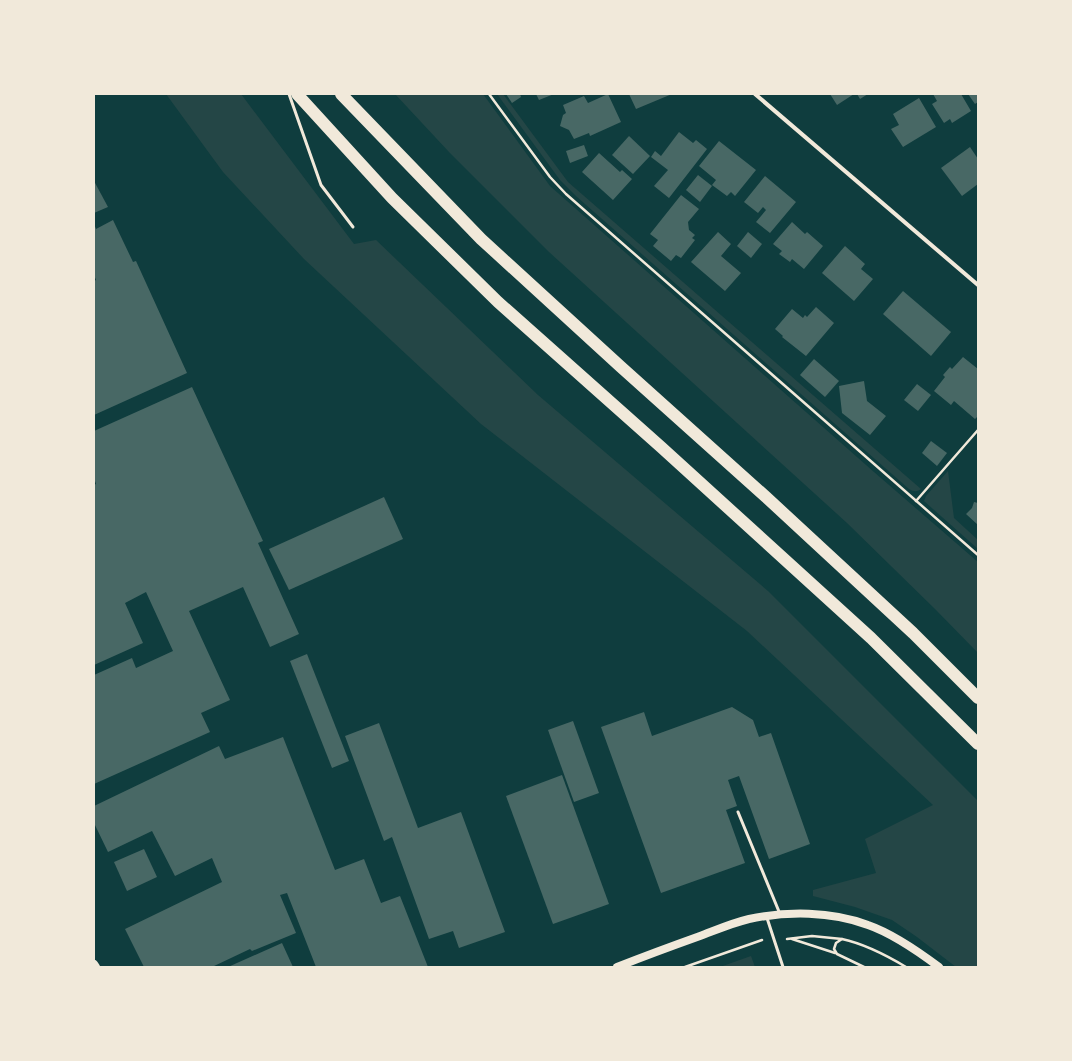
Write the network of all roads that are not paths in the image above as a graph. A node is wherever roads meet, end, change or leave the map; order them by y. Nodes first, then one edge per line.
1 (289, 94) edge
2 (298, 94) edge
3 (341, 94) edge
4 (755, 94) edge
5 (352, 228) dead end
6 (978, 285) edge
7 (978, 698) edge
8 (978, 744) edge
9 (738, 812) dead end
10 (780, 914) junction
11 (766, 916) junction
12 (94, 964) edge
13 (96, 967) edge
14 (617, 967) edge
15 (783, 967) edge
16 (939, 967) edge

1 - 5 lane
2 - 8 highway
3 - 7 highway
4 - 6 street
9 - 10 lane
10 - 11 main road
10 - 16 main road
11 - 14 main road
11 - 15 lane
12 - 13 main road

